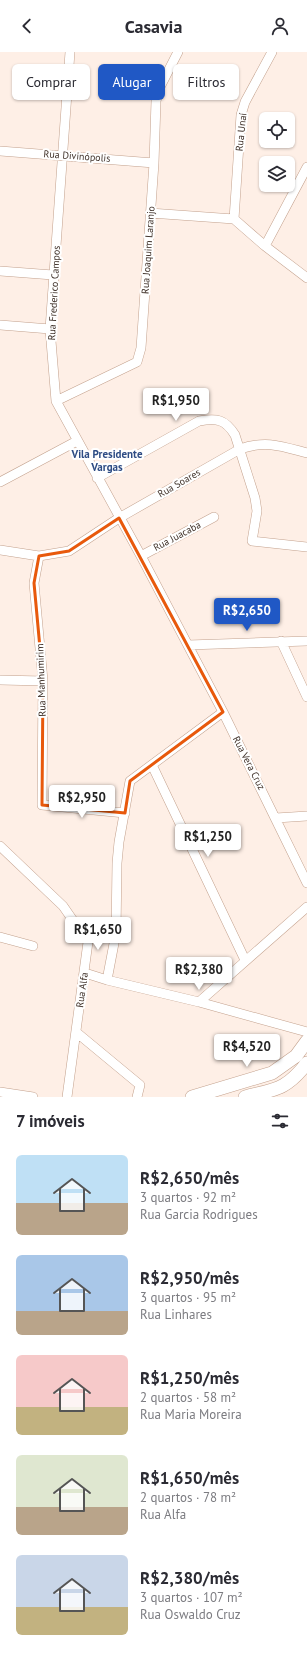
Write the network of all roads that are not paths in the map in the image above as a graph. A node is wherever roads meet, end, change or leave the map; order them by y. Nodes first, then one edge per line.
1 (70, 52) edge
2 (178, 52) edge
3 (272, 52) edge
4 (0, 151) edge
5 (63, 155) junction
6 (154, 163) junction
7 (307, 167) edge
8 (150, 213) junction
9 (234, 219) junction
10 (265, 246) junction
11 (0, 271) edge
12 (53, 275) junction
13 (307, 278) edge
14 (0, 325) edge
15 (50, 329) junction
16 (56, 402) junction
17 (77, 441) junction
18 (240, 449) junction
19 (307, 453) edge
20 (97, 478) junction
21 (0, 482) edge
22 (214, 517) dead end
23 (119, 518) junction
24 (307, 547) edge
25 (0, 550) edge
26 (39, 556) junction
27 (141, 556) junction
28 (281, 641) junction
29 (307, 641) edge
30 (188, 645) junction
31 (0, 680) edge
32 (43, 681) junction
33 (307, 697) edge
34 (223, 712) junction
35 (152, 765) junction
36 (125, 812) junction
37 (307, 816) edge
38 (276, 818) junction
39 (0, 846) edge
40 (307, 883) edge
41 (307, 907) edge
42 (0, 937) edge
43 (34, 946) dead end
44 (245, 960) junction
45 (85, 973) junction
46 (107, 980) junction
47 (199, 1002) junction
48 (76, 1032) junction
49 (307, 1032) edge
50 (307, 1041) edge
51 (307, 1063) edge
52 (0, 1092) edge
53 (33, 1097) edge
54 (67, 1097) edge
55 (137, 1097) edge
56 (192, 1097) edge
57 (245, 1097) edge

1 - 5 street, Rua Frederico Campos
2 - 6 street, Rua Joaquim Laranjo
3 - 9 street, Rua Unaí
4 - 5 street, Rua Divinópolis
5 - 6 street, Rua Divinópolis
5 - 12 street, Rua Frederico Campos
6 - 8 street, Rua Joaquim Laranjo
7 - 10 street
8 - 9 street
8 - 16 street, Rua Joaquim Laranjo
9 - 10 street
10 - 13 street
11 - 12 street
12 - 15 street, Rua Frederico Campos
14 - 15 street
15 - 16 street, Rua Frederico Campos
16 - 17 street, Rua Frederico Campos
17 - 20 street, Rua Frederico Campos
17 - 21 street
18 - 19 street, Rua Soares
18 - 20 street
18 - 23 street, Rua Soares
18 - 24 street
20 - 23 street, Rua Frederico Campos
22 - 27 street, Rua Juacaba
23 - 26 street, Rua Soares
23 - 27 street, Rua Frederico Campos
25 - 26 street, Rua Soares
26 - 32 street, Rua Manhumirim
27 - 30 street, Rua Frederico Campos
28 - 29 street
28 - 30 street
28 - 33 street
30 - 34 street, Rua Vera Cruz
31 - 32 street
32 - 36 street, Rua Manhumirim
34 - 35 street
34 - 38 street, Rua Vera Cruz
35 - 36 street
35 - 44 street
36 - 46 street
37 - 38 street
38 - 40 street, Rua Vera Cruz
39 - 45 street, Rua Alfa
41 - 44 street
42 - 43 street
44 - 47 street
45 - 46 street
45 - 48 street, Rua Alfa
46 - 47 street
47 - 49 street
48 - 54 street, Rua Alfa
48 - 55 street
50 - 56 main road
51 - 57 main road
52 - 53 street

